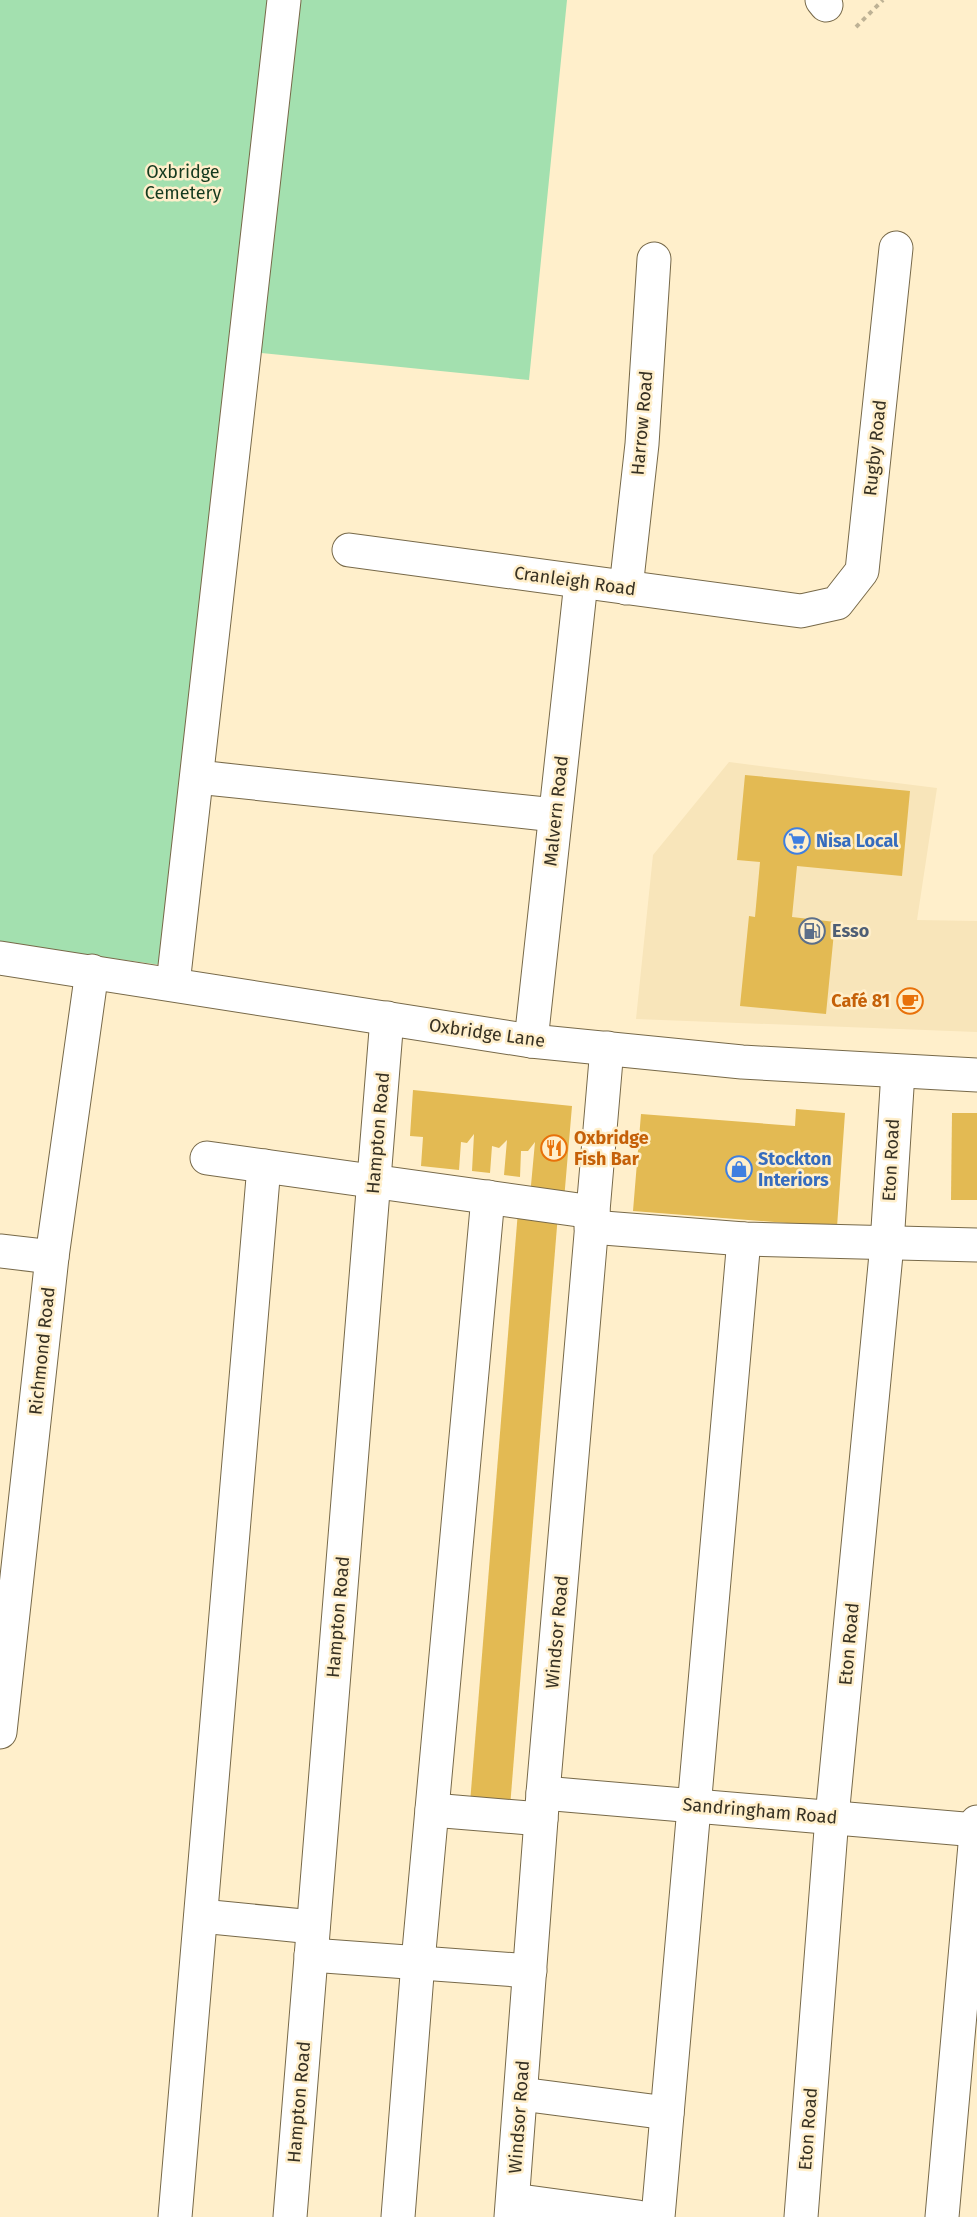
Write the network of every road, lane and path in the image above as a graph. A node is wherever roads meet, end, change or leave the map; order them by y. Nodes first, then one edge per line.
1 (284, 0) edge
2 (896, 248) dead end
3 (654, 259) dead end
4 (349, 550) dead end
5 (581, 582) junction
6 (626, 588) junction
7 (801, 611) joint
8 (197, 777) junction
9 (555, 815) junction
10 (0, 957) edge
11 (92, 970) junction
12 (173, 984) junction
13 (387, 1018) junction
14 (531, 1041) junction
15 (607, 1048) junction
16 (898, 1072) junction
17 (977, 1075) edge
18 (207, 1158) dead end
19 (264, 1166) junction
20 (374, 1181) junction
21 (488, 1197) junction
22 (592, 1219) junction
23 (744, 1239) junction
24 (886, 1244) junction
25 (977, 1245) edge
26 (0, 1251) edge
27 (52, 1257) junction
28 (0, 1732) edge
29 (695, 1805) junction
30 (542, 1806) junction
31 (432, 1810) junction
32 (832, 1817) junction
33 (977, 1822) edge
34 (977, 1829) edge
35 (201, 1916) junction
36 (312, 1941) junction
37 (418, 1962) junction
38 (530, 1971) junction
39 (521, 2094) junction
40 (667, 2113) junction
41 (512, 2209) edge
42 (175, 2217) edge
43 (290, 2217) edge
44 (398, 2217) edge
45 (638, 2217) edge
46 (658, 2217) edge
47 (801, 2217) edge
48 (942, 2217) edge

1 - 8 street
2 - 7 street, Rugby Road
3 - 6 street, Harrow Road
4 - 5 street, Cranleigh Road
5 - 6 street, Cranleigh Road
5 - 9 street, Malvern Road
6 - 7 street, Cranleigh Road
8 - 9 street
8 - 12 street
9 - 14 street, Malvern Road
10 - 11 street, Oxbridge Lane
11 - 12 street, Oxbridge Lane
11 - 27 street, Richmond Road
12 - 13 street, Oxbridge Lane
13 - 14 street, Oxbridge Lane
13 - 20 street, Hampton Road
14 - 15 street, Oxbridge Lane
15 - 16 street, Oxbridge Lane
15 - 22 street, Windsor Road
16 - 17 street, Oxbridge Lane
16 - 24 street, Eton Road
18 - 19 street
19 - 20 street
19 - 35 street
20 - 21 street
20 - 36 street, Hampton Road
21 - 22 street
21 - 31 street
22 - 23 street
22 - 30 street, Windsor Road
23 - 24 street
23 - 29 street
24 - 25 street
24 - 32 street, Eton Road
26 - 27 street
27 - 28 street, Richmond Road
29 - 30 street, Sandringham Road
29 - 32 street, Sandringham Road
29 - 40 street
30 - 31 street, Sandringham Road
30 - 38 street, Windsor Road
31 - 37 street
32 - 34 street, Sandringham Road
32 - 47 street, Eton Road
33 - 34 street
34 - 48 street
35 - 36 street
35 - 42 street
36 - 37 street
36 - 43 street, Hampton Road
37 - 38 street
37 - 44 street
38 - 39 street, Windsor Road
39 - 40 street
39 - 41 street, Windsor Road
40 - 46 street
41 - 45 street

